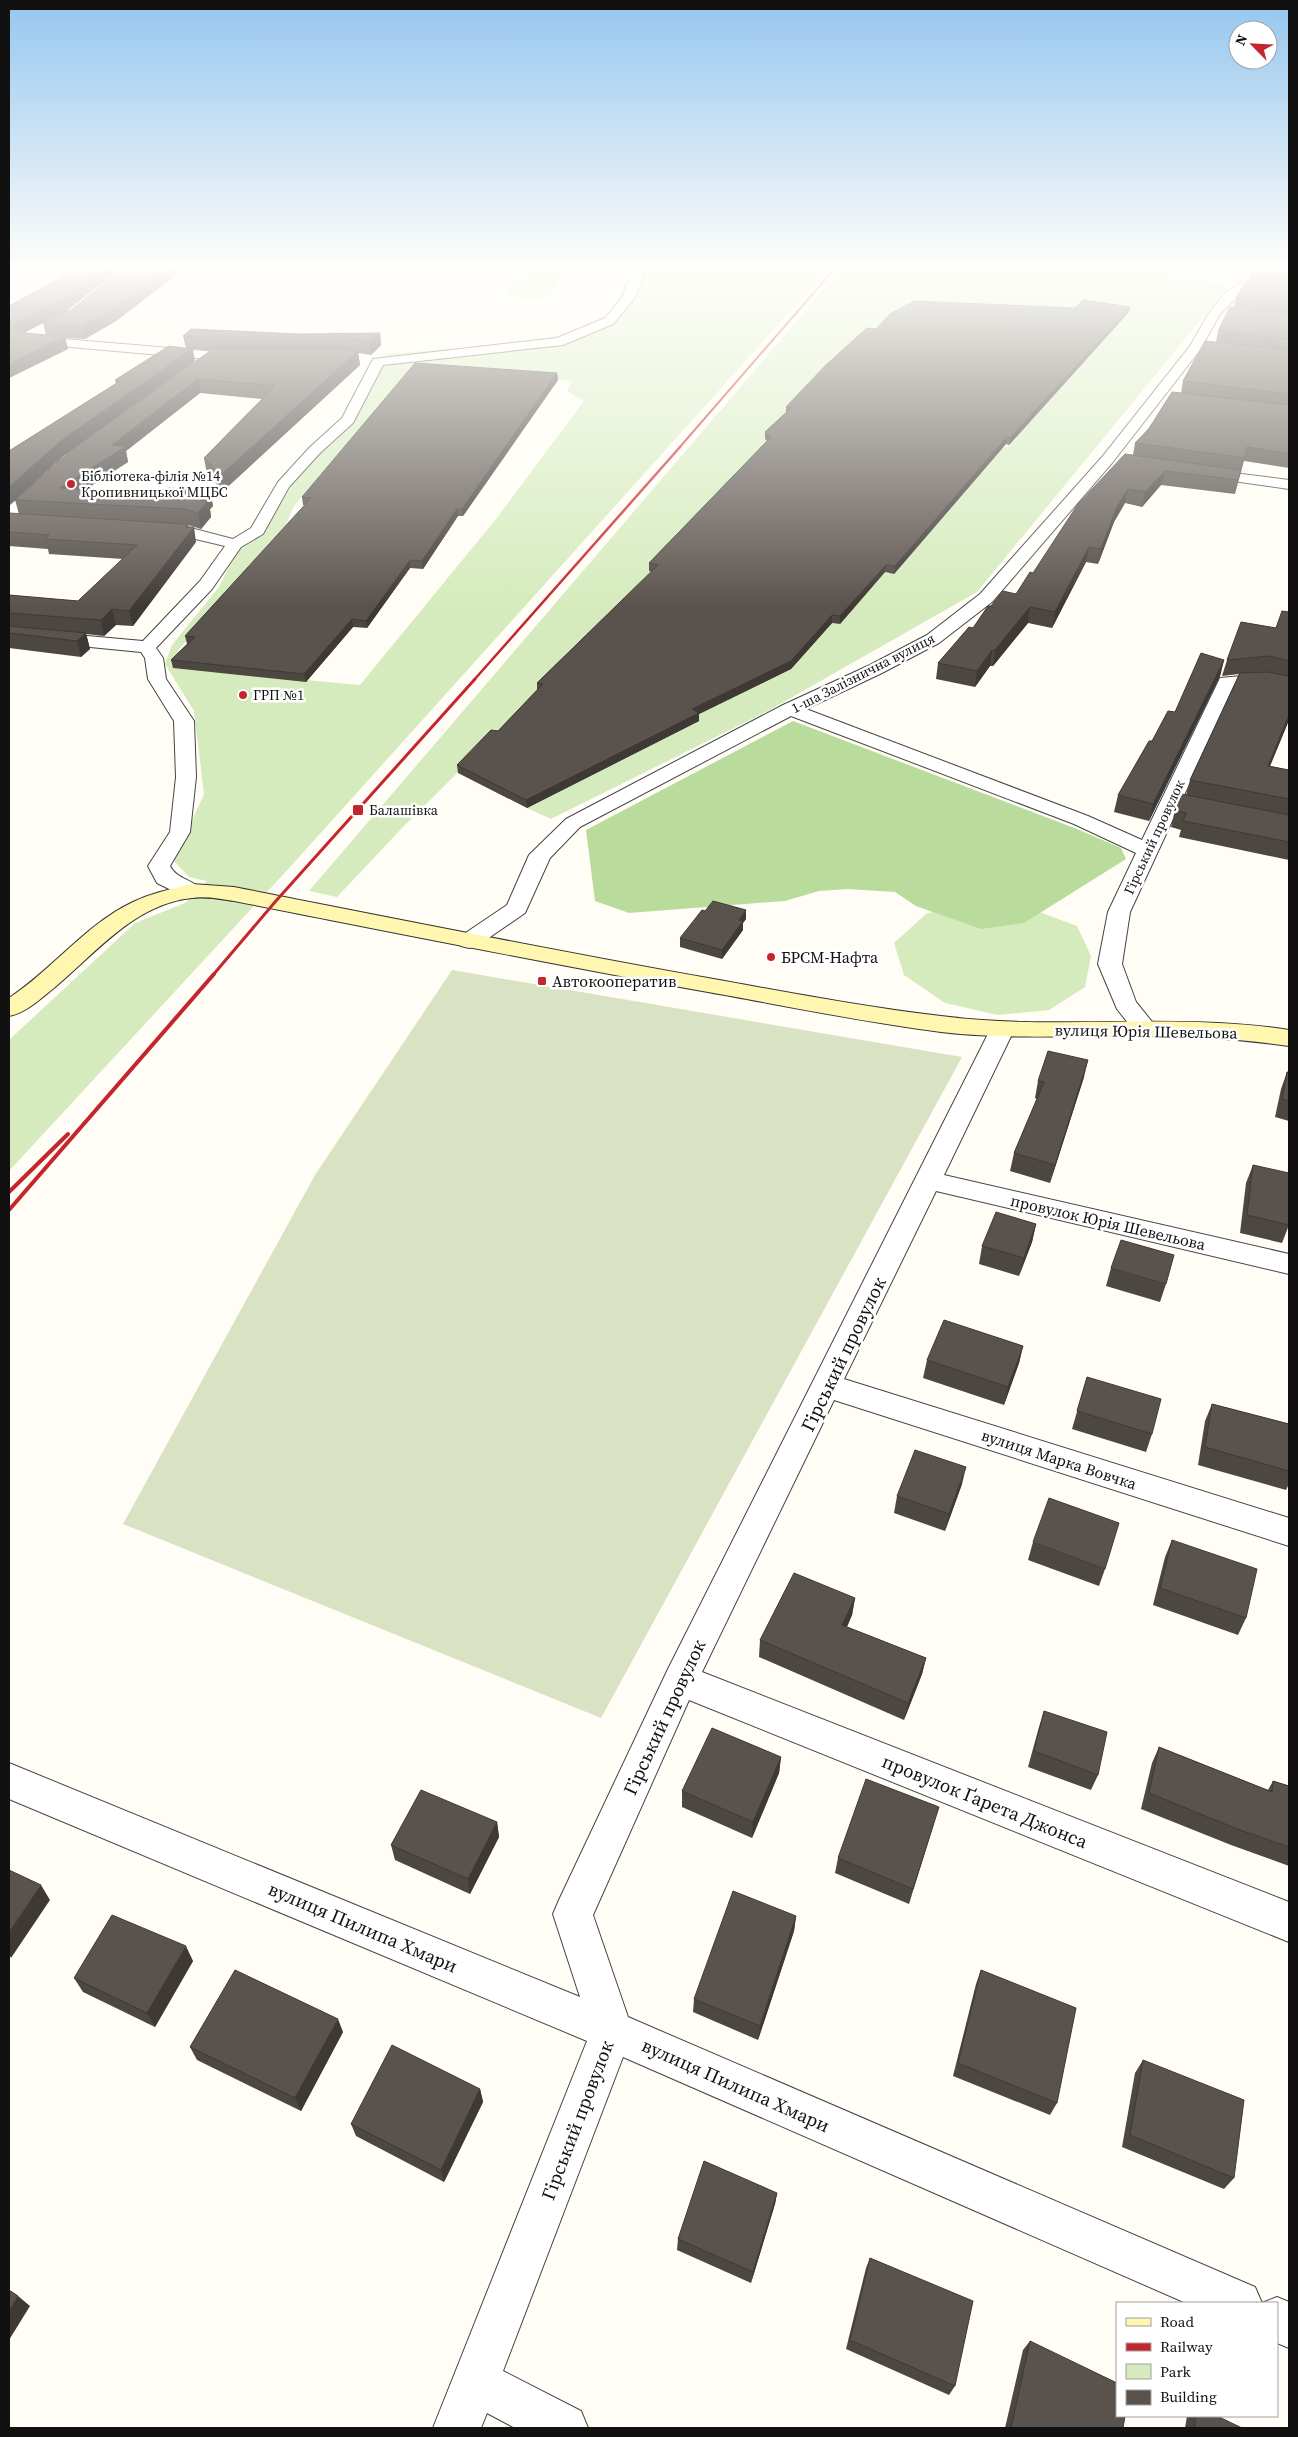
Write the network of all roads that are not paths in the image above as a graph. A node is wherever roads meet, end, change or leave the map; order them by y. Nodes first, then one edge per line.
1 (365, 380) edge
2 (1170, 380) edge
3 (1156, 397) junction
4 (1175, 399) edge
5 (1107, 460) junction
6 (1126, 462) edge
7 (58, 470) edge
8 (1184, 470) edge
9 (1289, 485) edge
10 (12, 519) edge
11 (138, 529) edge
12 (236, 544) junction
13 (9, 634) edge
14 (147, 647) junction
15 (1289, 685) edge
16 (790, 709) junction
17 (1148, 851) junction
18 (191, 891) junction
19 (468, 941) junction
20 (9, 1009) edge
21 (1145, 1028) junction
22 (1002, 1030) junction
23 (1289, 1038) edge
24 (927, 1180) junction
25 (1289, 1264) edge
26 (828, 1386) junction
27 (1289, 1532) edge
28 (680, 1680) junction
29 (9, 1781) edge
30 (1289, 1922) edge
31 (612, 2031) junction
32 (1237, 2302) edge
33 (476, 2382) junction
34 (458, 2428) edge
35 (564, 2428) edge

1 - 12 street
2 - 3 street, 1-ша Залізнична вулиця
3 - 4 street
3 - 5 street, 1-ша Залізнична вулиця
5 - 6 street
5 - 16 street, 1-ша Залізнична вулиця
7 - 10 street
8 - 9 street
11 - 12 street
12 - 14 street
13 - 14 street
14 - 18 street
15 - 17 street, Гірський провулок
16 - 17 street
16 - 19 street, 1-ша Залізнична вулиця
17 - 21 street, Гірський провулок
18 - 19 street, вулиця Юрія Шевельова
18 - 20 street, вулиця Юрія Шевельова
19 - 22 street, вулиця Юрія Шевельова
21 - 22 street, вулиця Юрія Шевельова
21 - 23 street, вулиця Юрія Шевельова
22 - 24 street, Гірський провулок
24 - 25 street, провулок Юрія Шевельова
24 - 26 street, Гірський провулок
26 - 27 street, вулиця Марка Вовчка
26 - 28 street, Гірський провулок
28 - 30 street, провулок Ґарета Джонса
28 - 31 street, Гірський провулок
29 - 31 street, вулиця Пилипа Хмари
31 - 32 street, вулиця Пилипа Хмари
31 - 33 street, Гірський провулок
33 - 34 street, Гірський провулок
33 - 35 street

